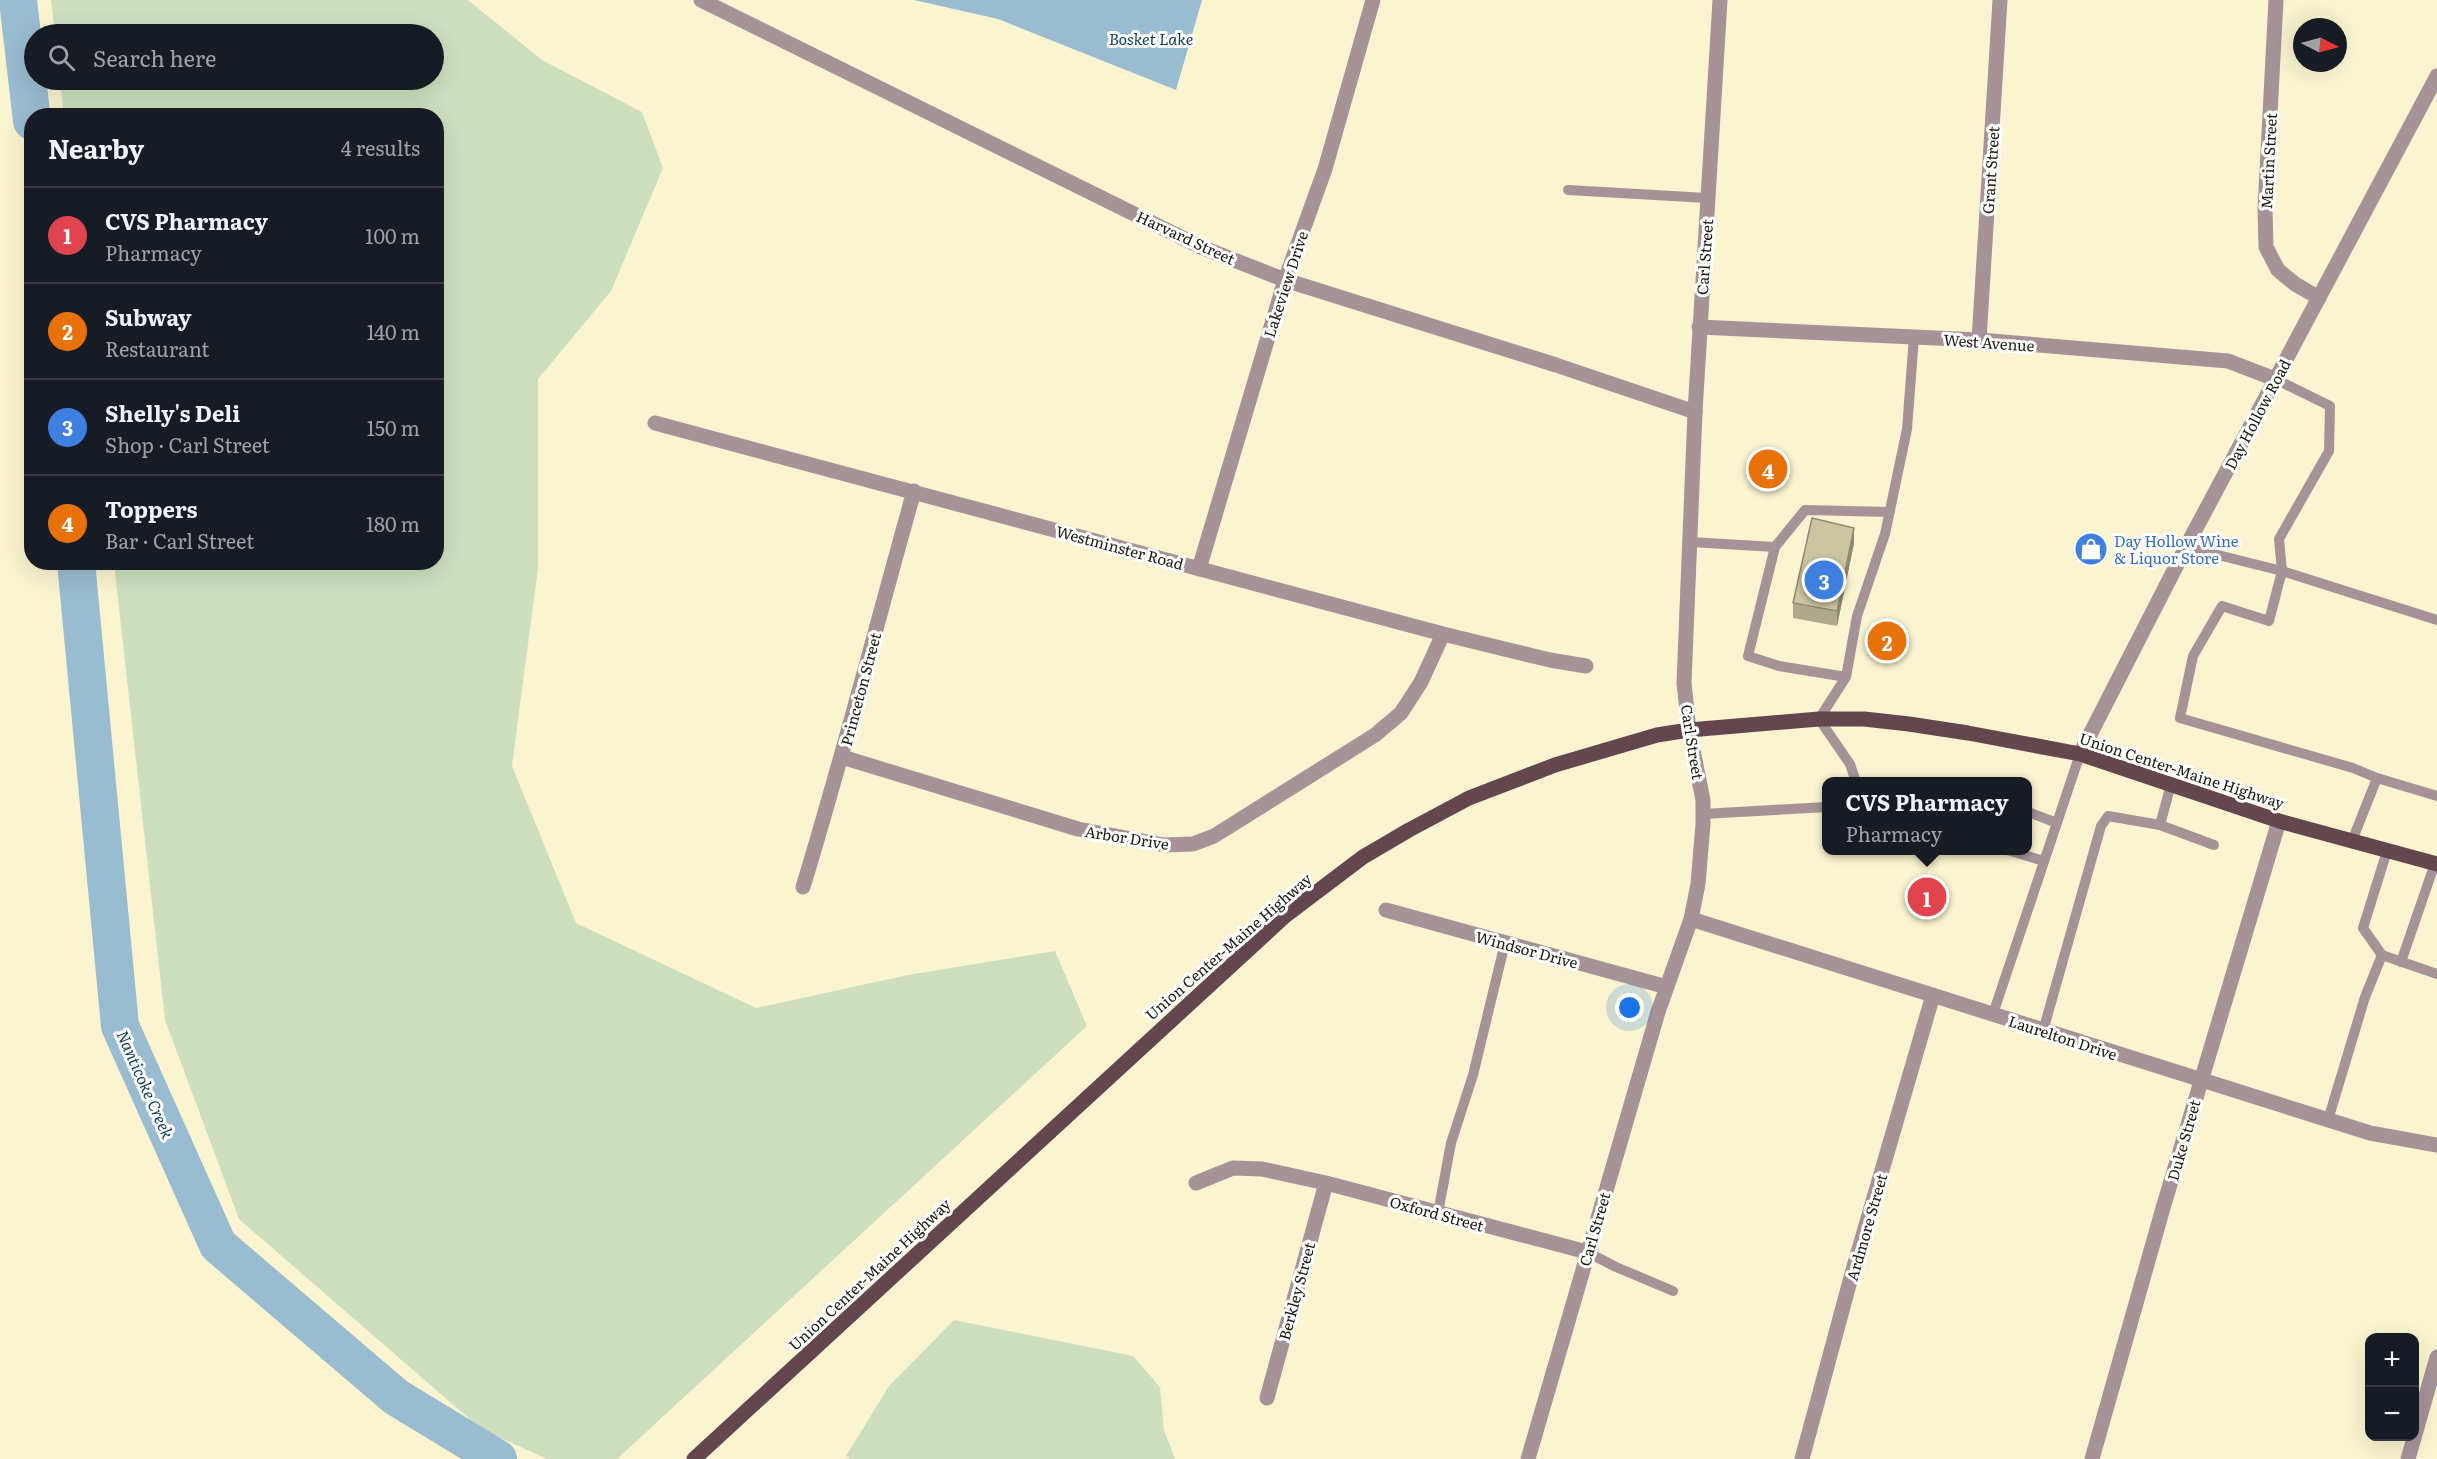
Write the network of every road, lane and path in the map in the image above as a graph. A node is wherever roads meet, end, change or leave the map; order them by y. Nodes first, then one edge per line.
1 (701, 0) edge
2 (1373, 0) edge
3 (1720, 0) edge
4 (2000, 0) edge
5 (2276, 0) edge
6 (2437, 76) edge
7 (1568, 190) dead end
8 (1707, 198) junction
9 (1285, 280) junction
10 (2319, 298) junction
11 (1700, 327) junction
12 (1914, 337) junction
13 (1979, 340) junction
14 (2275, 379) junction
15 (1695, 412) junction
16 (655, 423) dead end
17 (914, 491) junction
18 (1890, 512) junction
19 (1690, 542) junction
20 (1775, 547) junction
21 (2186, 547) junction
22 (1199, 569) junction
23 (2282, 572) junction
24 (2437, 620) edge
25 (1443, 634) junction
26 (1586, 666) dead end
27 (1846, 677) junction
28 (1819, 719) junction
29 (1689, 730) junction
30 (2080, 753) junction
31 (842, 757) junction
32 (1854, 777) edge
33 (2377, 778) junction
34 (2171, 784) junction
35 (2437, 796) edge
36 (1822, 807) edge
37 (1703, 814) junction
38 (2032, 814) edge
39 (2279, 821) junction
40 (2057, 823) junction
41 (2160, 825) junction
42 (2352, 841) junction
43 (2214, 846) dead end
44 (2387, 850) junction
45 (2024, 855) edge
46 (2044, 861) junction
47 (2436, 864) edge
48 (802, 887) dead end
49 (1386, 910) dead end
50 (1691, 919) junction
51 (1506, 943) junction
52 (2382, 955) junction
53 (2401, 962) junction
54 (2437, 974) edge
55 (1667, 987) junction
56 (1933, 995) junction
57 (1993, 1014) junction
58 (2043, 1030) junction
59 (2200, 1081) junction
60 (2328, 1120) junction
61 (2437, 1145) edge
62 (1196, 1183) dead end
63 (1326, 1184) junction
64 (1438, 1213) junction
65 (1587, 1252) junction
66 (1673, 1291) dead end
67 (2437, 1357) edge
68 (1267, 1398) dead end
69 (694, 1459) edge
70 (1528, 1459) edge
71 (1802, 1459) edge
72 (2092, 1459) edge
73 (2408, 1459) edge

1 - 9 street, Harvard Street
2 - 9 street, Lakeview Drive
3 - 8 street, Carl Street
4 - 13 street, Grant Street
5 - 10 street, Martin Street
6 - 10 street, Day Hollow Road
7 - 8 lane
8 - 11 street, Carl Street
9 - 15 street, Harvard Street
9 - 22 street, Lakeview Drive
10 - 14 street, Day Hollow Road
11 - 12 street, West Avenue
11 - 15 street, Carl Street
12 - 13 street, West Avenue
12 - 18 lane
13 - 14 street, West Avenue
14 - 21 street, Day Hollow Road
14 - 23 lane
15 - 19 street, Carl Street
16 - 17 street, Westminster Road
17 - 22 street, Westminster Road
17 - 31 street, Princeton Street
18 - 20 lane
18 - 27 lane
19 - 20 lane
19 - 29 street, Carl Street
20 - 27 lane
21 - 23 lane
21 - 30 street, Day Hollow Road
22 - 25 street, Westminster Road
23 - 24 lane
23 - 33 lane
25 - 26 street, Westminster Road
25 - 31 street, Arbor Drive
27 - 28 lane
28 - 29 main road, Union Center-Maine Highway
28 - 30 main road, Union Center-Maine Highway
28 - 32 lane
29 - 37 street, Carl Street
29 - 69 main road, Union Center-Maine Highway
30 - 34 main road, Union Center-Maine Highway
30 - 40 lane
31 - 48 street, Princeton Street
33 - 35 lane
33 - 42 lane
34 - 39 main road, Union Center-Maine Highway
34 - 41 lane
36 - 37 lane
37 - 50 street, Carl Street
38 - 40 lane
39 - 42 main road, Union Center-Maine Highway
39 - 59 street, Duke Street
40 - 46 lane
41 - 43 lane
41 - 58 lane
42 - 44 main road, Union Center-Maine Highway
44 - 47 main road, Union Center-Maine Highway
44 - 52 lane
45 - 46 lane
46 - 57 lane
47 - 53 lane
49 - 51 street, Windsor Drive
50 - 55 street, Carl Street
50 - 56 street, Laurelton Drive
51 - 55 street, Windsor Drive
51 - 64 lane
52 - 53 lane
52 - 60 lane
53 - 54 lane
55 - 65 street, Carl Street
56 - 57 street, Laurelton Drive
56 - 71 street, Ardmore Street
57 - 58 street, Laurelton Drive
58 - 59 street, Laurelton Drive
59 - 60 street, Laurelton Drive
59 - 72 street, Duke Street
60 - 61 street, Laurelton Drive
62 - 63 street, Oxford Street
63 - 64 street, Oxford Street
63 - 68 street, Berkley Street
64 - 65 street, Oxford Street
65 - 66 lane, Oxford Street
65 - 70 street, Carl Street
67 - 73 street

